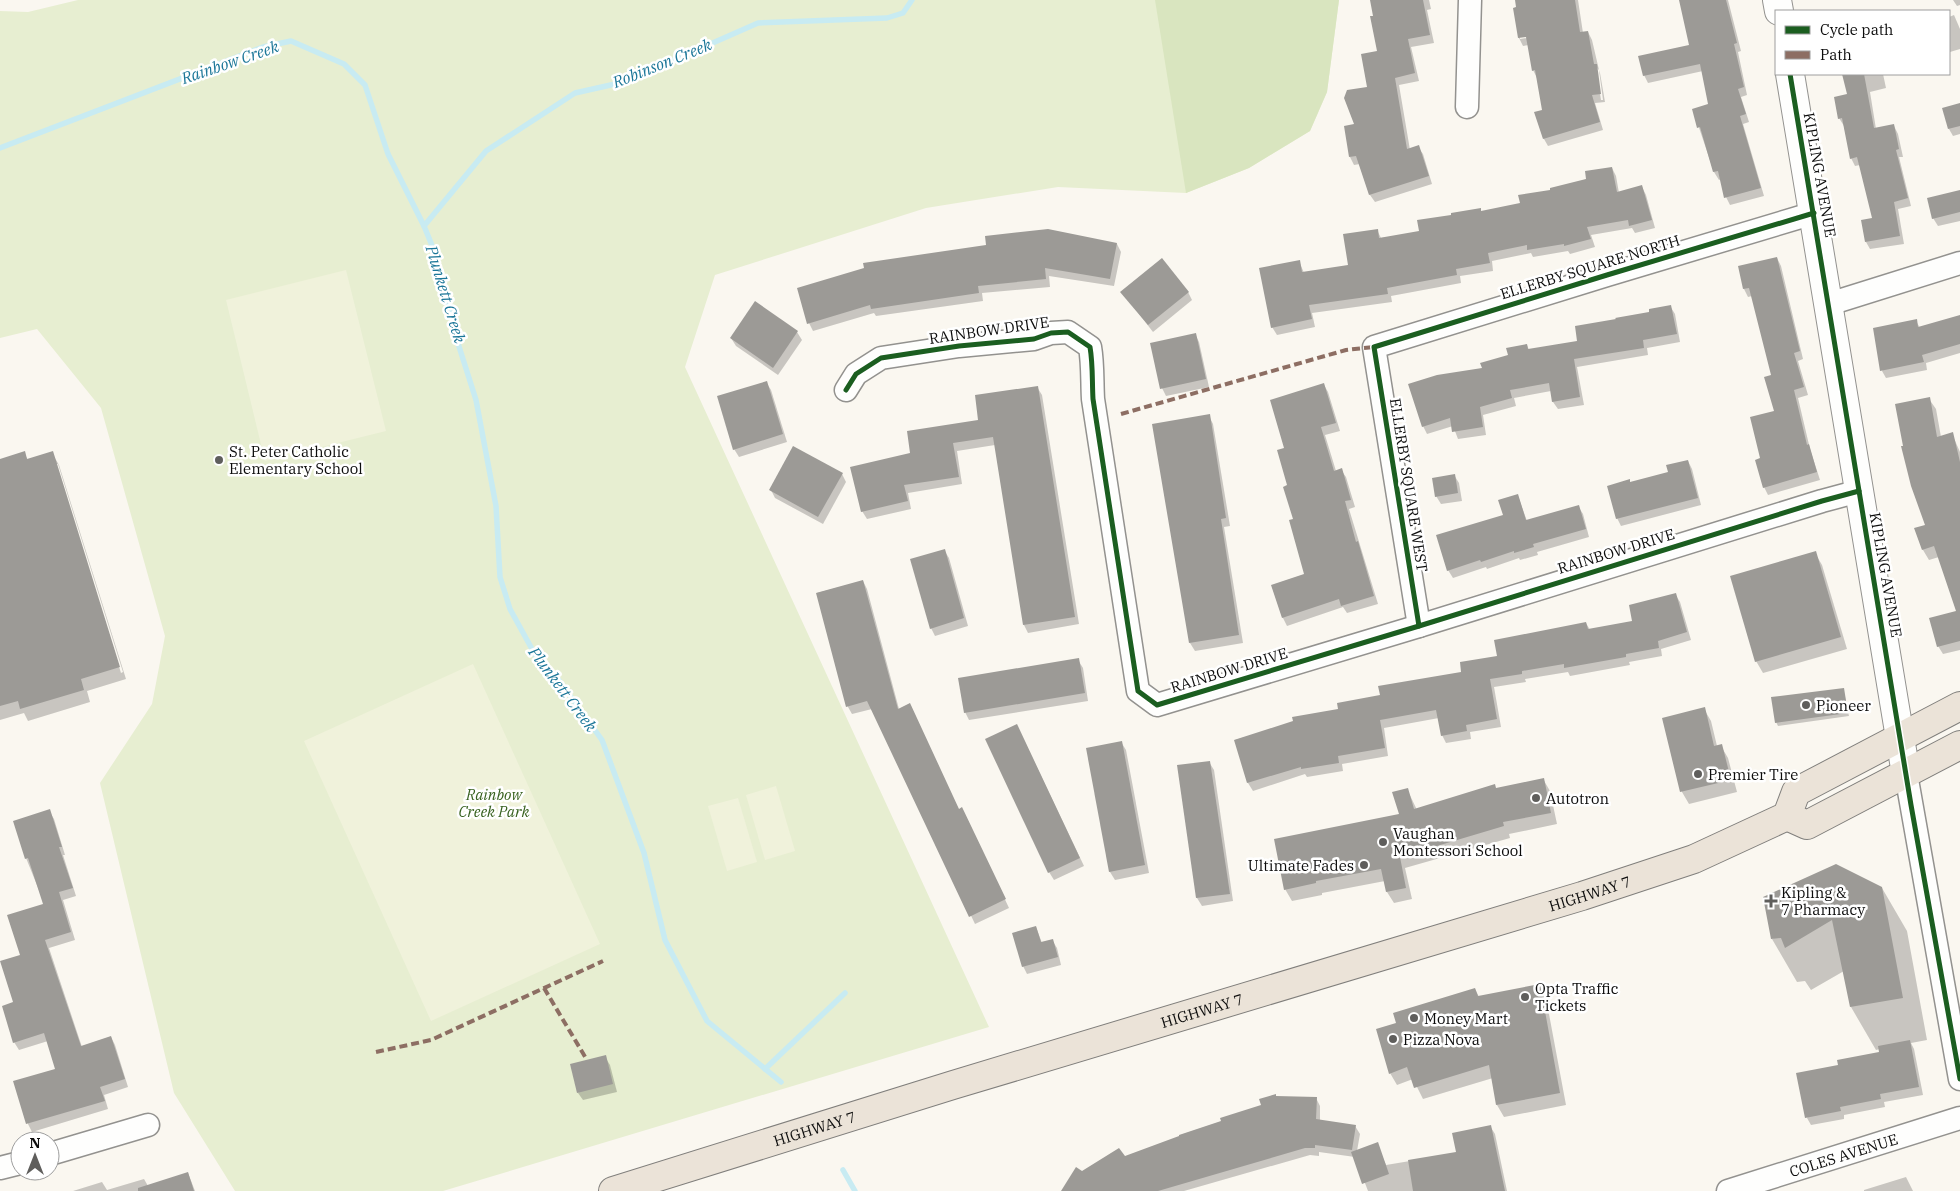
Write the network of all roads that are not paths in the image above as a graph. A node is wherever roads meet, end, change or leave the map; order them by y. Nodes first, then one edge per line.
1 (1470, 0) edge
2 (1790, 75) edge
3 (1467, 108) dead end
4 (1814, 214) junction
5 (1960, 263) edge
6 (1829, 304) junction
7 (1374, 347) joint
8 (846, 390) dead end
9 (1859, 491) junction
10 (1419, 626) junction
11 (1960, 706) edge
12 (1900, 738) junction
13 (1960, 745) edge
14 (1906, 774) junction
15 (1787, 816) junction
16 (1960, 1079) edge
17 (1960, 1118) edge
18 (148, 1125) dead end
19 (60, 1151) edge
20 (613, 1191) edge
21 (1728, 1191) edge

1 - 3 street
2 - 4 street, KIPLING AVENUE
4 - 6 street, KIPLING AVENUE
4 - 7 street, ELLERBY SQUARE NORTH
5 - 6 street
6 - 9 street, KIPLING AVENUE
7 - 10 street, ELLERBY SQUARE WEST
8 - 10 street, RAINBOW DRIVE
9 - 10 street, RAINBOW DRIVE
9 - 12 street, KIPLING AVENUE
11 - 12 main road
12 - 14 street, KIPLING AVENUE
12 - 15 main road
13 - 14 main road
14 - 15 main road
14 - 16 street, KIPLING AVENUE
15 - 20 main road, HIGHWAY 7
17 - 21 street, COLES AVENUE
18 - 19 street

